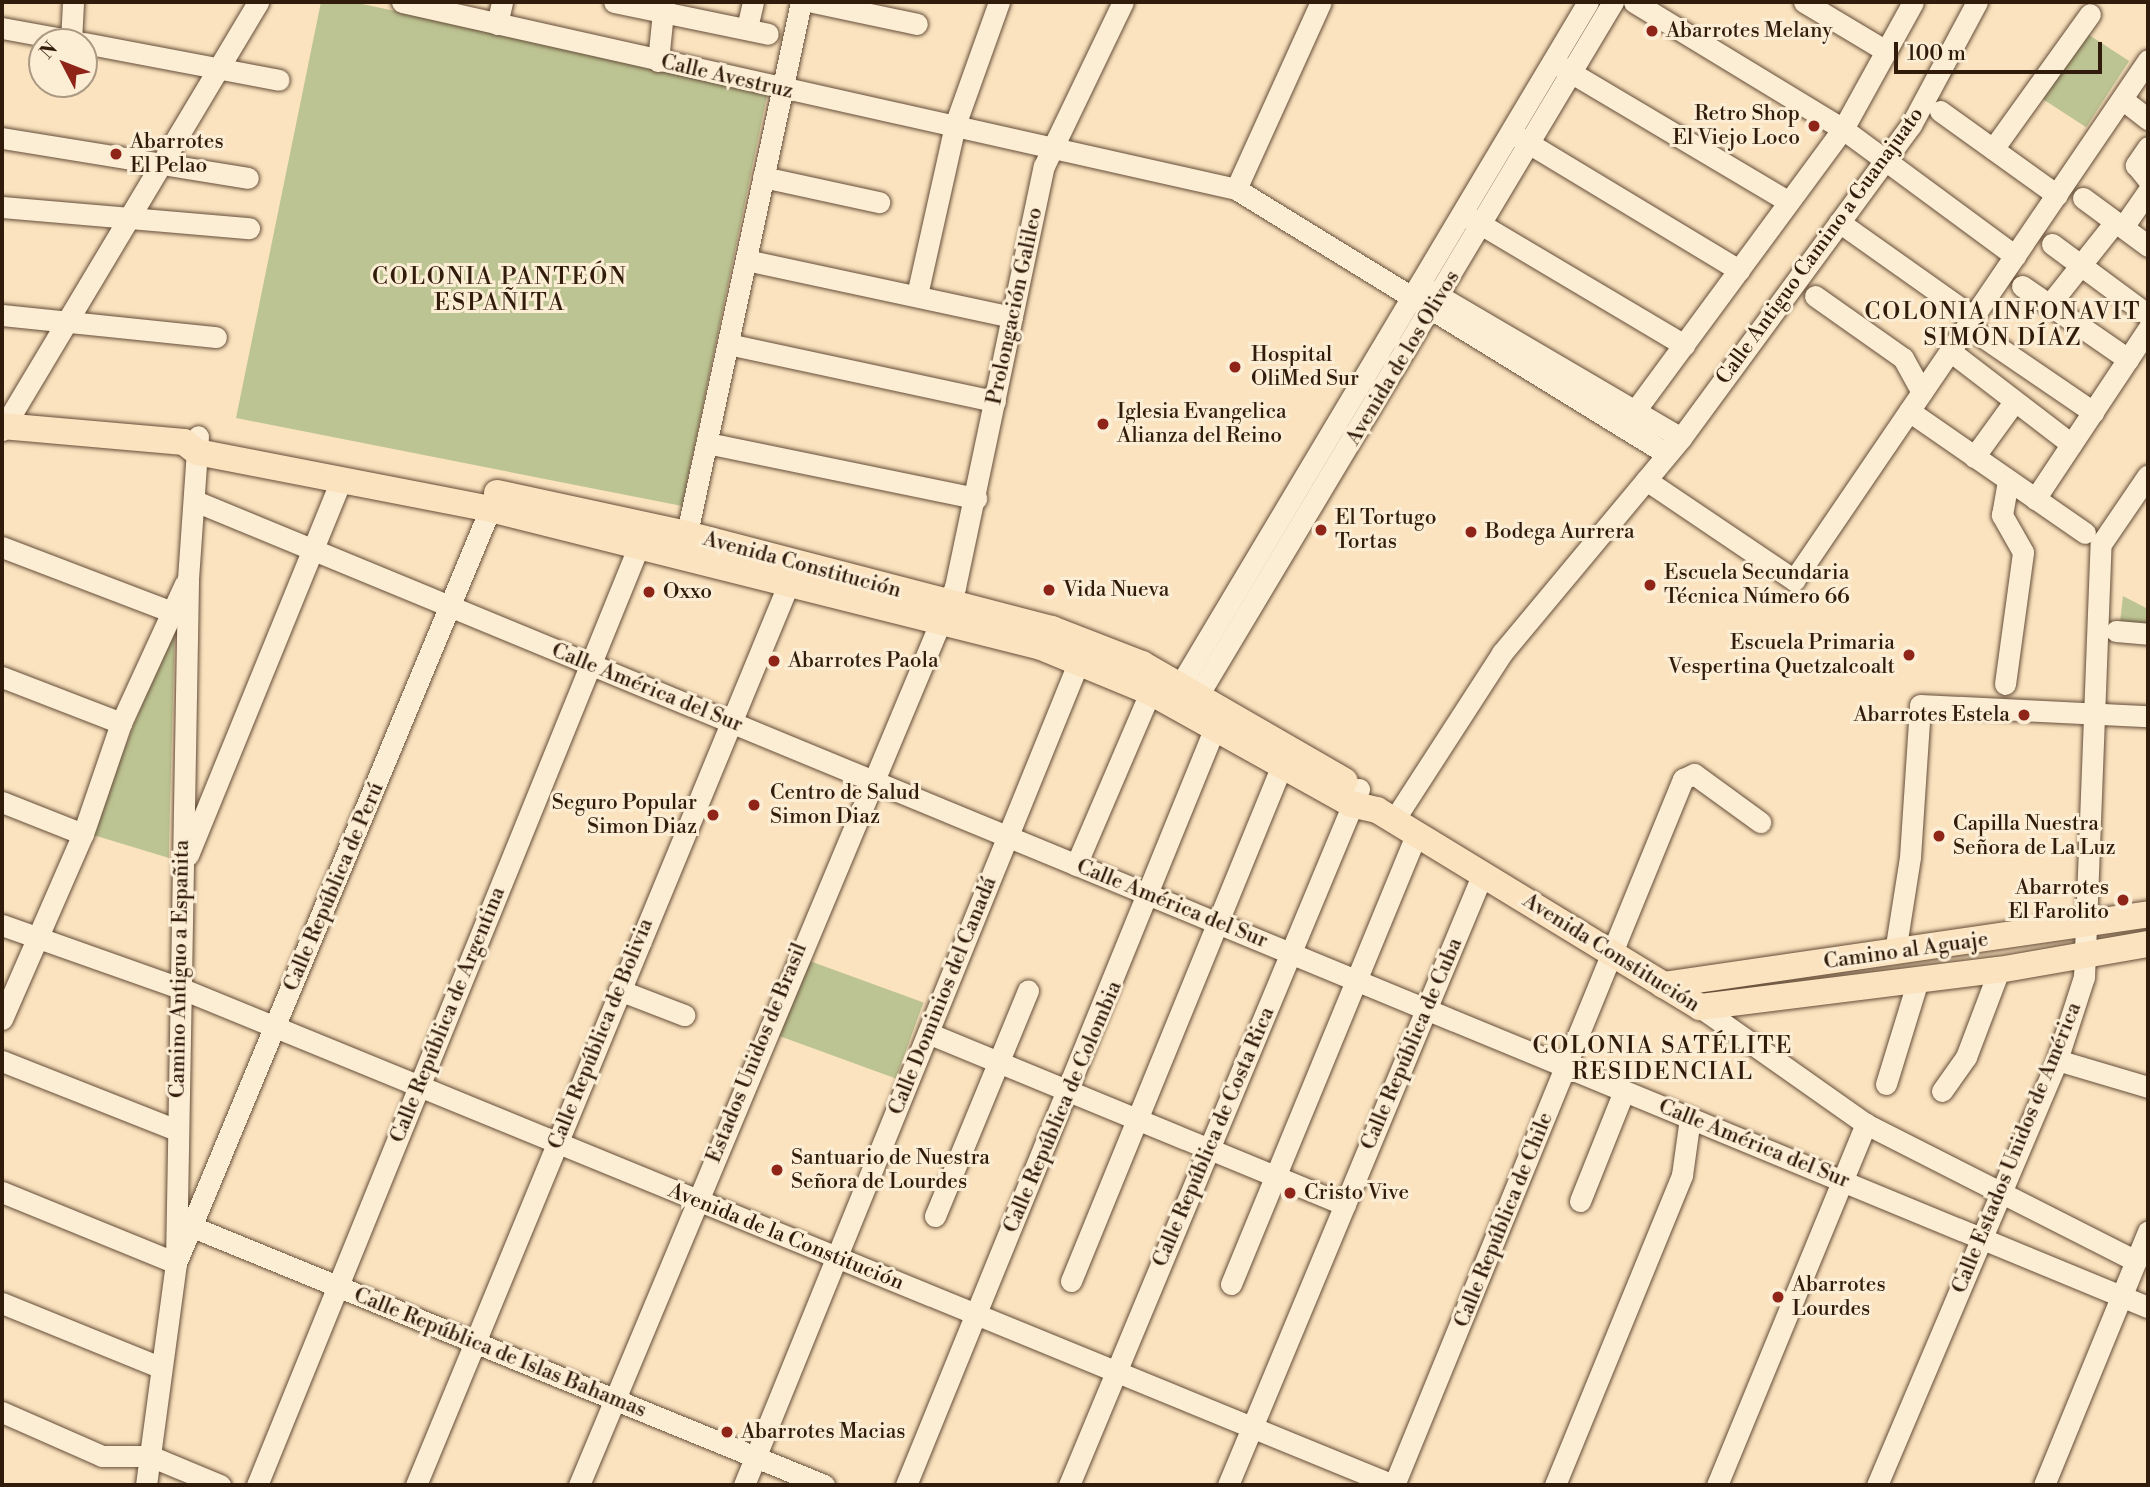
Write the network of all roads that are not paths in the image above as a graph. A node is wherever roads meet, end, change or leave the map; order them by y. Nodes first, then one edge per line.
1 (73, 2) edge
2 (258, 2) edge
3 (402, 2) edge
4 (502, 2) edge
5 (614, 2) edge
6 (753, 2) edge
7 (801, 2) edge
8 (813, 2) edge
9 (999, 2) edge
10 (1123, 2) edge
11 (1321, 2) edge
12 (1588, 2) edge
13 (1613, 2) edge
14 (1634, 2) edge
15 (1804, 2) edge
16 (1913, 2) edge
17 (1977, 2) edge
18 (669, 13) edge
19 (2090, 14) dead end
20 (497, 24) junction
21 (917, 24) dead end
22 (2, 28) edge
23 (76, 28) edge
24 (747, 28) junction
25 (28, 33) edge
26 (768, 34) dead end
27 (98, 46) edge
28 (1886, 51) junction
29 (2148, 60) edge
30 (658, 61) junction
31 (1552, 63) junction
32 (218, 68) junction
33 (1572, 71) junction
34 (279, 80) dead end
35 (782, 90) junction
36 (2122, 99) junction
37 (1940, 111) dead end
38 (2148, 120) edge
39 (955, 125) junction
40 (1843, 129) junction
41 (2, 138) edge
42 (1522, 138) junction
43 (1052, 145) junction
44 (2148, 147) edge
45 (1993, 149) junction
46 (1885, 160) junction
47 (161, 166) junction
48 (763, 177) junction
49 (248, 178) dead end
50 (2148, 180) edge
51 (1236, 189) junction
52 (2148, 191) edge
53 (2057, 195) junction
54 (2083, 198) dead end
55 (879, 202) dead end
56 (1789, 202) junction
57 (2, 207) edge
58 (1464, 214) junction
59 (130, 219) junction
60 (1839, 222) junction
61 (1483, 225) junction
62 (2119, 225) junction
63 (249, 228) dead end
64 (2052, 244) dead end
65 (2148, 246) edge
66 (2015, 256) junction
67 (746, 260) junction
68 (2081, 265) junction
69 (1739, 270) junction
70 (2022, 286) dead end
71 (917, 295) junction
72 (1422, 296) junction
73 (1815, 296) dead end
74 (2049, 305) junction
75 (2, 315) edge
76 (2148, 315) edge
77 (1012, 317) junction
78 (69, 321) junction
79 (1975, 327) junction
80 (2148, 329) edge
81 (216, 337) dead end
82 (728, 344) junction
83 (1684, 345) junction
84 (1959, 357) junction
85 (2128, 359) junction
86 (1922, 392) junction
87 (995, 401) junction
88 (2014, 402) junction
89 (1909, 411) junction
90 (2093, 412) junction
91 (1629, 418) junction
92 (3, 427) edge
93 (193, 443) junction
94 (707, 443) junction
95 (2071, 444) junction
96 (1674, 446) junction
97 (1974, 457) junction
98 (2148, 475) edge
99 (342, 478) junction
100 (1646, 480) junction
101 (2008, 481) junction
102 (976, 498) junction
103 (2035, 499) junction
104 (195, 501) junction
105 (489, 509) junction
106 (2085, 533) dead end
107 (639, 545) junction
108 (685, 545) junction
109 (2, 547) edge
110 (314, 549) junction
111 (788, 584) junction
112 (452, 607) junction
113 (943, 612) junction
114 (179, 615) junction
115 (2116, 631) dead end
116 (2148, 634) edge
117 (1079, 661) junction
118 (592, 665) junction
119 (2, 677) edge
120 (2005, 684) dead end
121 (1177, 697) junction
122 (2094, 713) junction
123 (2148, 716) edge
124 (729, 721) junction
125 (121, 723) junction
126 (1214, 727) junction
127 (1282, 765) junction
128 (870, 780) junction
129 (1355, 797) junction
130 (2, 802) edge
131 (1396, 821) junction
132 (1760, 822) dead end
133 (83, 834) junction
134 (1008, 837) junction
135 (1076, 865) junction
136 (183, 867) junction
137 (1483, 873) junction
138 (1151, 895) junction
139 (2148, 914) edge
140 (1219, 923) junction
141 (2, 925) edge
142 (2090, 925) junction
143 (37, 938) junction
144 (2147, 946) edge
145 (1895, 952) junction
146 (1291, 953) junction
147 (1612, 955) junction
148 (2088, 955) junction
149 (1999, 970) junction
150 (1356, 980) junction
151 (1917, 980) junction
152 (1663, 985) junction
153 (180, 988) junction
154 (619, 989) junction
155 (1028, 990) dead end
156 (1700, 1007) junction
157 (1427, 1009) junction
158 (684, 1015) dead end
159 (2, 1019) edge
160 (275, 1028) junction
161 (928, 1033) junction
162 (2057, 1060) junction
163 (2, 1061) edge
164 (998, 1062) junction
165 (1567, 1067) junction
166 (1886, 1084) dead end
167 (419, 1087) junction
168 (2148, 1087) edge
169 (1070, 1091) junction
170 (1624, 1091) junction
171 (1942, 1091) dead end
172 (1690, 1118) junction
173 (1137, 1119) junction
174 (1866, 1124) junction
175 (176, 1130) junction
176 (556, 1143) junction
177 (1209, 1149) junction
178 (1275, 1176) junction
179 (1842, 1181) junction
180 (2000, 1191) junction
181 (2, 1192) edge
182 (696, 1200) junction
183 (1580, 1201) dead end
184 (1345, 1205) junction
185 (935, 1216) dead end
186 (184, 1224) junction
187 (2148, 1232) edge
188 (1981, 1238) junction
189 (837, 1258) junction
190 (2136, 1261) junction
191 (176, 1263) junction
192 (1071, 1281) dead end
193 (1230, 1284) dead end
194 (338, 1286) junction
195 (2122, 1296) junction
196 (2, 1303) edge
197 (2148, 1307) edge
198 (976, 1315) junction
199 (475, 1342) junction
200 (160, 1367) junction
201 (1116, 1372) junction
202 (614, 1399) junction
203 (2, 1412) edge
204 (1252, 1428) junction
205 (150, 1456) junction
206 (755, 1457) junction
207 (146, 1485) edge
208 (220, 1485) edge
209 (257, 1485) edge
210 (416, 1485) edge
211 (579, 1485) edge
212 (744, 1485) edge
213 (824, 1485) edge
214 (906, 1485) edge
215 (1069, 1485) edge
216 (1228, 1485) edge
217 (1393, 1485) edge
218 (1555, 1485) edge
219 (1717, 1485) edge
220 (1877, 1485) edge
221 (2044, 1485) edge

1 - 23 street
2 - 32 street
3 - 20 street, Calle Avestruz
4 - 20 street
5 - 18 street
6 - 24 street
7 - 35 street
8 - 21 street
9 - 39 street
10 - 43 street, Prolongación Galileo
11 - 51 street
12 - 31 street, Avenida de los Olivos
13 - 33 street, Avenida de los Olivos
14 - 40 street
15 - 28 street
16 - 28 street
17 - 46 street, Calle Antiguo Camino a Guanajuato
18 - 24 street
18 - 30 street
19 - 45 street
20 - 30 street, Calle Avestruz
22 - 25 street
24 - 26 street
27 - 32 street
28 - 40 street
29 - 36 street
30 - 35 street, Calle Avestruz
31 - 33 street
31 - 42 street, Avenida de los Olivos
32 - 34 street
32 - 47 street
33 - 42 street, Avenida de los Olivos
33 - 56 street
35 - 39 street, Calle Avestruz
35 - 48 street
36 - 38 street
36 - 53 street
37 - 45 street
39 - 43 street, Calle Avestruz
39 - 71 street
40 - 46 street
40 - 56 street
41 - 47 street
42 - 58 street, Avenida de los Olivos
42 - 61 street, Avenida de los Olivos
42 - 69 street
43 - 51 street, Calle Avestruz
43 - 77 street, Prolongación Galileo
44 - 50 street
45 - 53 street
46 - 60 street, Calle Antiguo Camino a Guanajuato
46 - 66 street
47 - 49 street
47 - 59 street
48 - 55 street
48 - 67 street
51 - 72 street, Calle Avestruz
52 - 62 street
53 - 66 street
54 - 62 street
56 - 69 street
57 - 59 street
58 - 61 street
58 - 72 street, Avenida de los Olivos
59 - 63 street
59 - 78 street
60 - 79 street
60 - 96 street, Calle Antiguo Camino a Guanajuato
61 - 72 street, Avenida de los Olivos
61 - 83 street
62 - 65 street
62 - 68 street
64 - 68 street
66 - 79 street
67 - 71 street
67 - 82 street
68 - 74 street
68 - 76 street
69 - 83 street
70 - 74 street
71 - 77 street
72 - 91 street, Calle Avestruz
72 - 121 street, Avenida de los Olivos
73 - 86 street
74 - 85 street
75 - 78 street
77 - 87 street, Prolongación Galileo
78 - 81 street
78 - 92 street
79 - 84 street
79 - 90 street
80 - 85 street
82 - 87 street
82 - 94 street
83 - 91 street
84 - 86 street
84 - 88 street
85 - 90 street
86 - 89 street
87 - 102 street, Prolongación Galileo
88 - 95 street
88 - 97 street
89 - 97 street
89 - 100 street
90 - 95 street
91 - 96 street, Calle Avestruz
92 - 93 main road, Avenida Constitución
93 - 99 main road, Avenida Constitución
93 - 104 street
93 - 108 main road, Avenida Constitución
94 - 102 street
94 - 108 street
95 - 103 street
96 - 100 street, Calle Antiguo Camino a Guanajuato
97 - 101 street
98 - 122 street, Calle Estados Unidos de América
99 - 105 main road, Avenida Constitución
99 - 110 street
100 - 131 street, Calle Antiguo Camino a Guanajuato
101 - 103 street
101 - 120 street
102 - 113 street, Prolongación Galileo
103 - 106 street
104 - 110 street, Calle América del Sur
104 - 114 street
105 - 107 main road, Avenida Constitución
105 - 112 street, Calle República de Perú
107 - 108 main road, Avenida Constitución
107 - 118 street, Calle República de Argentina
108 - 111 main road, Avenida Constitución
108 - 113 main road, Avenida Constitución
109 - 114 street
110 - 112 street, Calle América del Sur
110 - 136 street
111 - 113 main road, Avenida Constitución
111 - 124 street, Calle República de Bolivia
112 - 118 street, Calle América del Sur
112 - 160 street, Calle República de Perú
113 - 117 main road, Avenida Constitución
113 - 121 main road, Avenida Constitución
113 - 128 street, Estados Unidos de Brasil
114 - 125 street
114 - 136 street, Camino Antiguo a Españita
115 - 116 street
117 - 121 main road, Avenida Constitución
117 - 134 street, Calle Dominios del Canadá
118 - 124 street, Calle América del Sur
118 - 167 street, Calle República de Argentina
119 - 125 street
121 - 126 main road, Avenida Constitución
121 - 129 main road, Avenida Constitución
121 - 135 street, Avenida de los Olivos
122 - 123 street
122 - 142 street, Calle Estados Unidos de América
122 - 145 street
124 - 128 street, Calle América del Sur
124 - 154 street, Calle República de Bolivia
125 - 133 street
126 - 127 main road, Avenida Constitución
126 - 138 street, Calle República de Colombia
127 - 129 main road, Avenida Constitución
127 - 140 street
128 - 134 street, Calle América del Sur
128 - 182 street, Estados Unidos de Brasil
129 - 131 main road, Avenida Constitución
129 - 146 street, Calle República de Costa Rica
130 - 133 street
131 - 137 main road, Avenida Constitución
131 - 150 street, Calle Antiguo Camino a Guanajuato
132 - 147 street, Calle República de Chile
133 - 143 street
134 - 135 street, Calle América del Sur
134 - 161 street, Calle Dominios del Canadá
135 - 138 street, Calle América del Sur
136 - 153 street, Camino Antiguo a Españita
137 - 147 main road, Avenida Constitución
137 - 157 street, Calle República de Cuba
138 - 140 street, Calle América del Sur
138 - 169 street, Calle República de Colombia
139 - 142 main road, Camino al Aguaje
140 - 146 street, Calle América del Sur
140 - 173 street
141 - 143 street, Avenida de la Constitución
142 - 145 main road, Camino al Aguaje
142 - 148 street, Calle Estados Unidos de América
143 - 153 street, Avenida de la Constitución
143 - 159 street
144 - 148 main road, Camino al Aguaje
145 - 152 main road, Camino al Aguaje
146 - 150 street, Calle América del Sur
146 - 177 street, Calle República de Costa Rica
147 - 152 main road, Avenida Constitución
147 - 165 street, Calle República de Chile
148 - 149 main road, Camino al Aguaje
148 - 162 street, Calle Estados Unidos de América
149 - 151 main road, Camino al Aguaje
149 - 171 street
150 - 157 street, Calle América del Sur
150 - 178 street, Calle Antiguo Camino a Guanajuato
151 - 156 main road, Camino al Aguaje
151 - 166 street
152 - 156 main road, Avenida Constitución
153 - 160 street, Avenida de la Constitución
153 - 175 street, Camino Antiguo a Españita
154 - 158 street
154 - 176 street, Calle República de Bolivia
155 - 164 street
156 - 174 street, Avenida Constitución
157 - 165 street, Calle América del Sur
157 - 184 street, Calle República de Cuba
160 - 167 street, Avenida de la Constitución
160 - 186 street, Calle República de Perú
161 - 164 street
161 - 189 street, Calle Dominios del Canadá
162 - 168 street
162 - 180 street, Calle Estados Unidos de América
163 - 175 street
164 - 169 street
164 - 185 street
165 - 170 street, Calle América del Sur
165 - 217 street, Calle República de Chile
167 - 176 street, Avenida de la Constitución
167 - 194 street, Calle República de Argentina
169 - 173 street
169 - 198 street, Calle República de Colombia
170 - 172 street, Calle América del Sur
170 - 183 street
172 - 179 street, Calle América del Sur
172 - 218 street
173 - 177 street
173 - 192 street
174 - 179 street
174 - 180 street, Avenida Constitución
175 - 186 street, Camino Antiguo a Españita
176 - 182 street, Avenida de la Constitución
176 - 199 street, Calle República de Bolivia
177 - 178 street
177 - 201 street, Calle República de Costa Rica
178 - 184 street
178 - 193 street, Calle Antiguo Camino a Guanajuato
179 - 188 street, Calle América del Sur
179 - 219 street
180 - 188 street, Calle Estados Unidos de América
180 - 190 street, Avenida Constitución
181 - 191 street
182 - 189 street, Avenida de la Constitución
182 - 202 street, Estados Unidos de Brasil
184 - 204 street, Calle República de Cuba
186 - 191 street, Camino Antiguo a Españita
186 - 194 street, Calle República de Islas Bahamas
187 - 190 street
188 - 195 street, Calle América del Sur
188 - 220 street, Calle Estados Unidos de América
189 - 198 street, Avenida de la Constitución
189 - 206 street, Calle Dominios del Canadá
190 - 195 street
191 - 200 street, Camino Antiguo a Españita
194 - 199 street, Calle República de Islas Bahamas
194 - 209 street, Calle República de Argentina
195 - 197 street, Calle América del Sur
195 - 221 street
196 - 200 street
198 - 201 street, Avenida de la Constitución
198 - 214 street, Calle República de Colombia
199 - 202 street, Calle República de Islas Bahamas
199 - 210 street, Calle República de Bolivia
200 - 205 street, Camino Antiguo a Españita
201 - 204 street, Avenida de la Constitución
201 - 215 street, Calle República de Costa Rica
202 - 206 street, Calle República de Islas Bahamas
202 - 211 street, Estados Unidos de Brasil
203 - 205 street
204 - 216 street, Calle República de Cuba
204 - 217 street, Avenida de la Constitución
205 - 207 street, Camino Antiguo a Españita
205 - 208 street
206 - 212 street, Calle Dominios del Canadá
206 - 213 street, Calle República de Islas Bahamas

